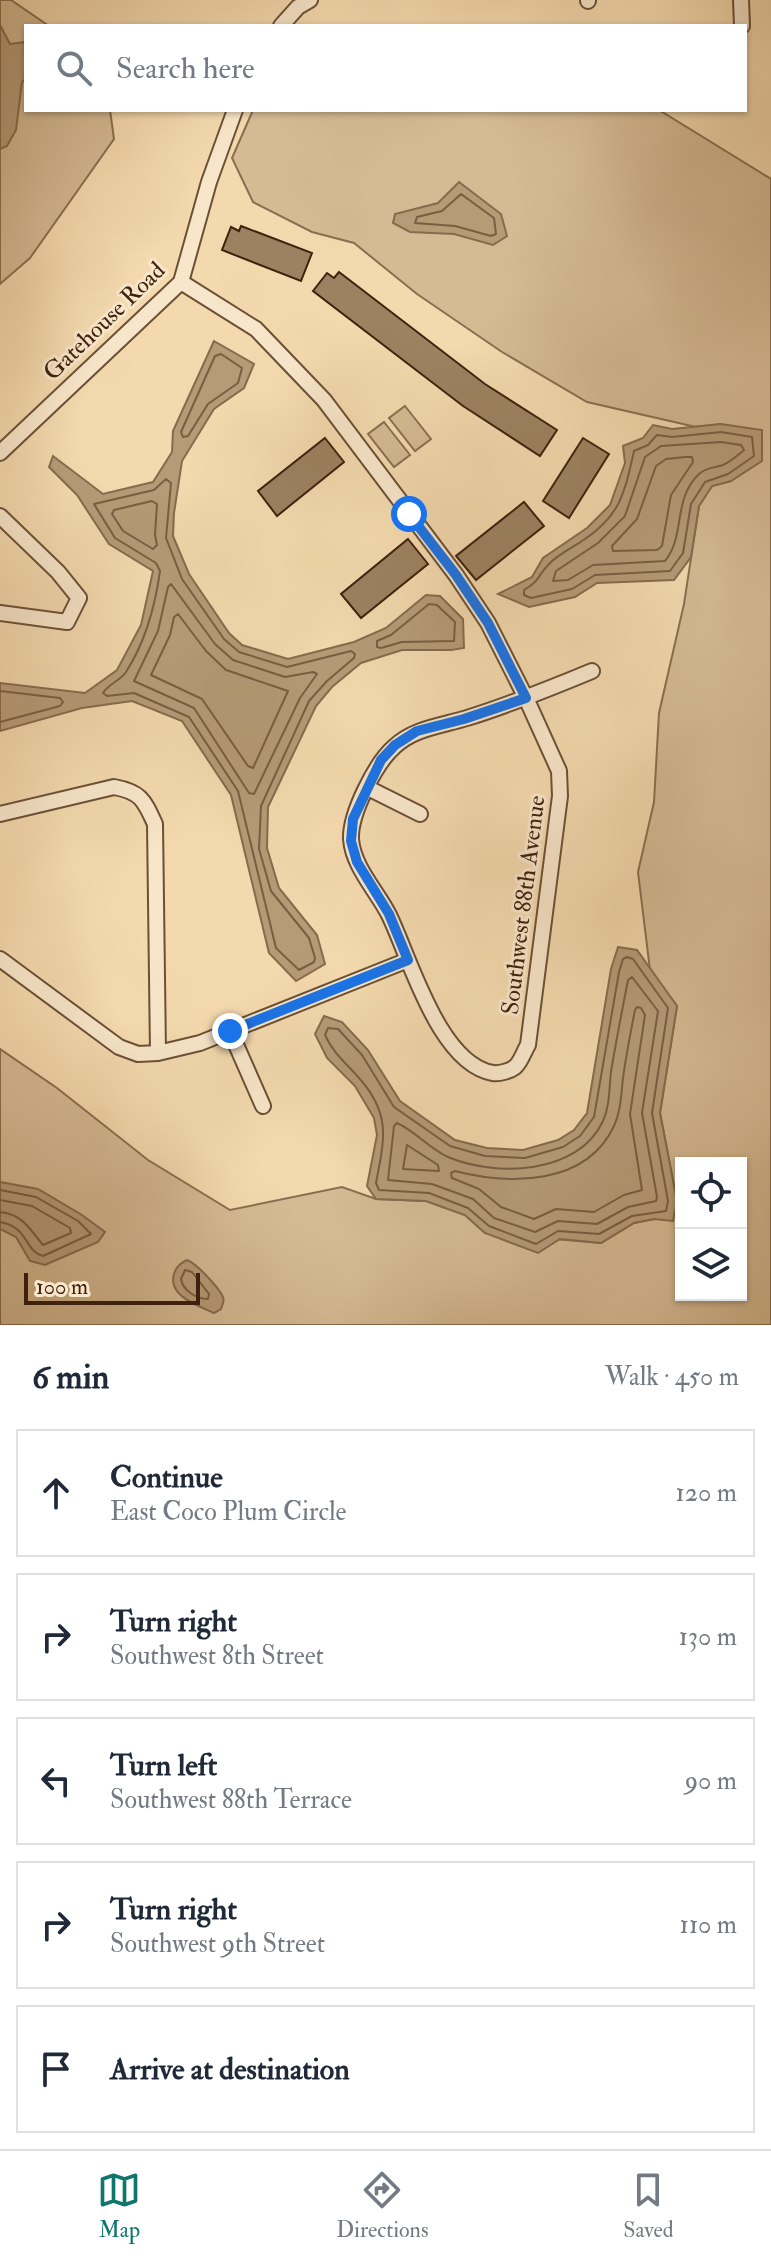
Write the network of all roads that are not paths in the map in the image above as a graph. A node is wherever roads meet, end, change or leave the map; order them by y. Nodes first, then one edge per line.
1 (741, 0) edge
2 (299, 2) edge
3 (282, 24) edge
4 (742, 24) edge
5 (234, 112) edge
6 (181, 282) junction
7 (0, 453) edge
8 (0, 516) edge
9 (0, 613) edge
10 (592, 671) dead end
11 (526, 698) junction
12 (368, 788) junction
13 (0, 814) edge
14 (420, 814) dead end
15 (0, 959) edge
16 (408, 960) junction
17 (230, 1031) junction
18 (158, 1053) junction
19 (263, 1106) dead end

1 - 4 street
2 - 3 street
5 - 6 street, Gatehouse Road
6 - 7 street, Gatehouse Road
6 - 11 street, Southwest 88th Avenue
8 - 9 street
10 - 11 street
11 - 12 street
11 - 16 street, Southwest 88th Avenue
12 - 14 street
12 - 16 street
13 - 18 street
15 - 18 street
16 - 17 street
17 - 18 street
17 - 19 street

